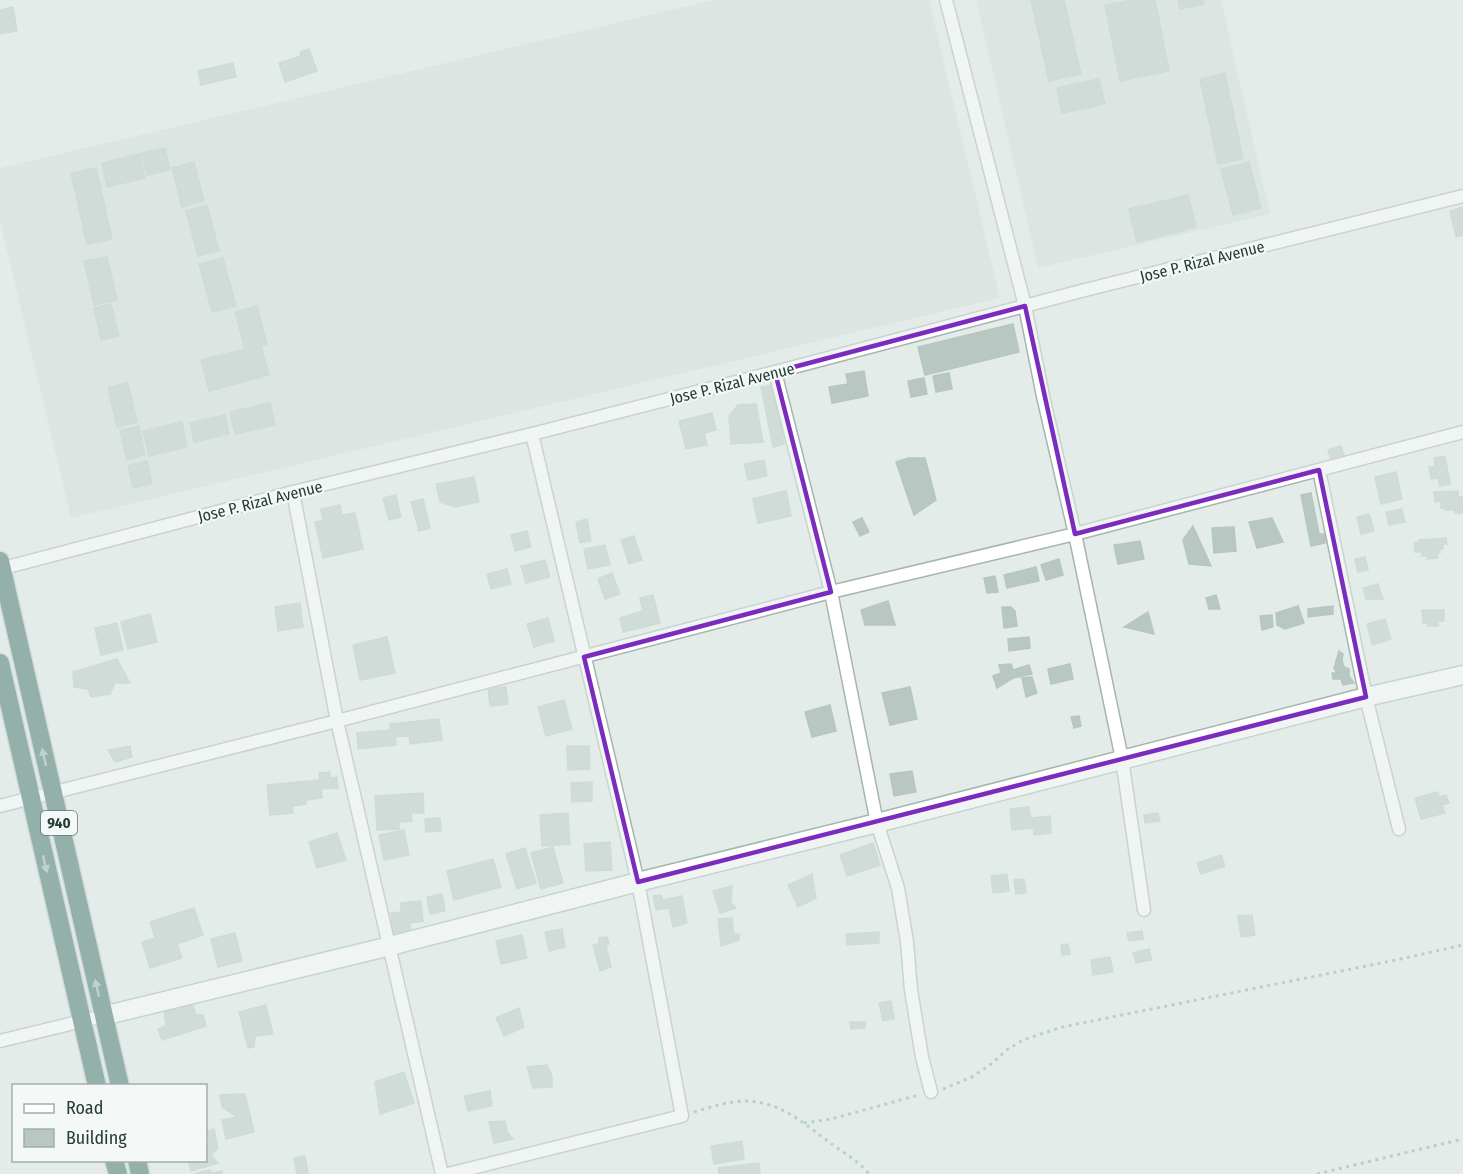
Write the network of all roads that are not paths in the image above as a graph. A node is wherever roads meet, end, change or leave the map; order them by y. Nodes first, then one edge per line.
1 (946, 0) edge
2 (1463, 196) edge
3 (1025, 306) junction
4 (775, 372) junction
5 (1463, 432) edge
6 (531, 434) junction
7 (1319, 470) junction
8 (293, 492) junction
9 (1076, 534) junction
10 (1, 566) edge
11 (831, 592) junction
12 (584, 657) junction
13 (0, 663) edge
14 (1463, 675) edge
15 (1366, 697) junction
16 (338, 721) junction
17 (1122, 759) junction
18 (52, 793) junction
19 (30, 799) junction
20 (0, 807) edge
21 (877, 823) junction
22 (1399, 829) dead end
23 (638, 882) junction
24 (1144, 910) dead end
25 (390, 946) junction
26 (103, 1016) junction
27 (81, 1021) junction
28 (0, 1041) edge
29 (97, 1084) edge
30 (120, 1084) edge
31 (931, 1092) road end
32 (442, 1174) edge
33 (448, 1174) edge

1 - 3 street
2 - 3 street, Jose P. Rizal Avenue
3 - 4 street, Jose P. Rizal Avenue
3 - 9 street
4 - 6 street, Jose P. Rizal Avenue
4 - 11 street
5 - 7 street
6 - 8 street, Jose P. Rizal Avenue
6 - 12 street
7 - 9 street
7 - 15 street
8 - 10 street, Jose P. Rizal Avenue
8 - 16 street
9 - 11 street
9 - 17 street
18 -> 10 highway, 940
11 - 12 street
11 - 21 street
12 - 16 street
12 - 23 street
13 - 19 highway, 940
14 - 15 street
15 - 17 street
15 - 22 street
16 - 18 street
16 - 25 street
17 - 21 street
17 - 24 street
18 - 19 street
26 -> 18 highway, 940
19 - 20 street
19 -> 27 highway, 940
21 - 23 street
21 - 31 street
23 - 25 street
23 - 33 street
25 - 26 street
25 - 32 street
26 - 27 street
26 - 30 highway, 940
27 - 28 street
27 - 29 highway, 940

